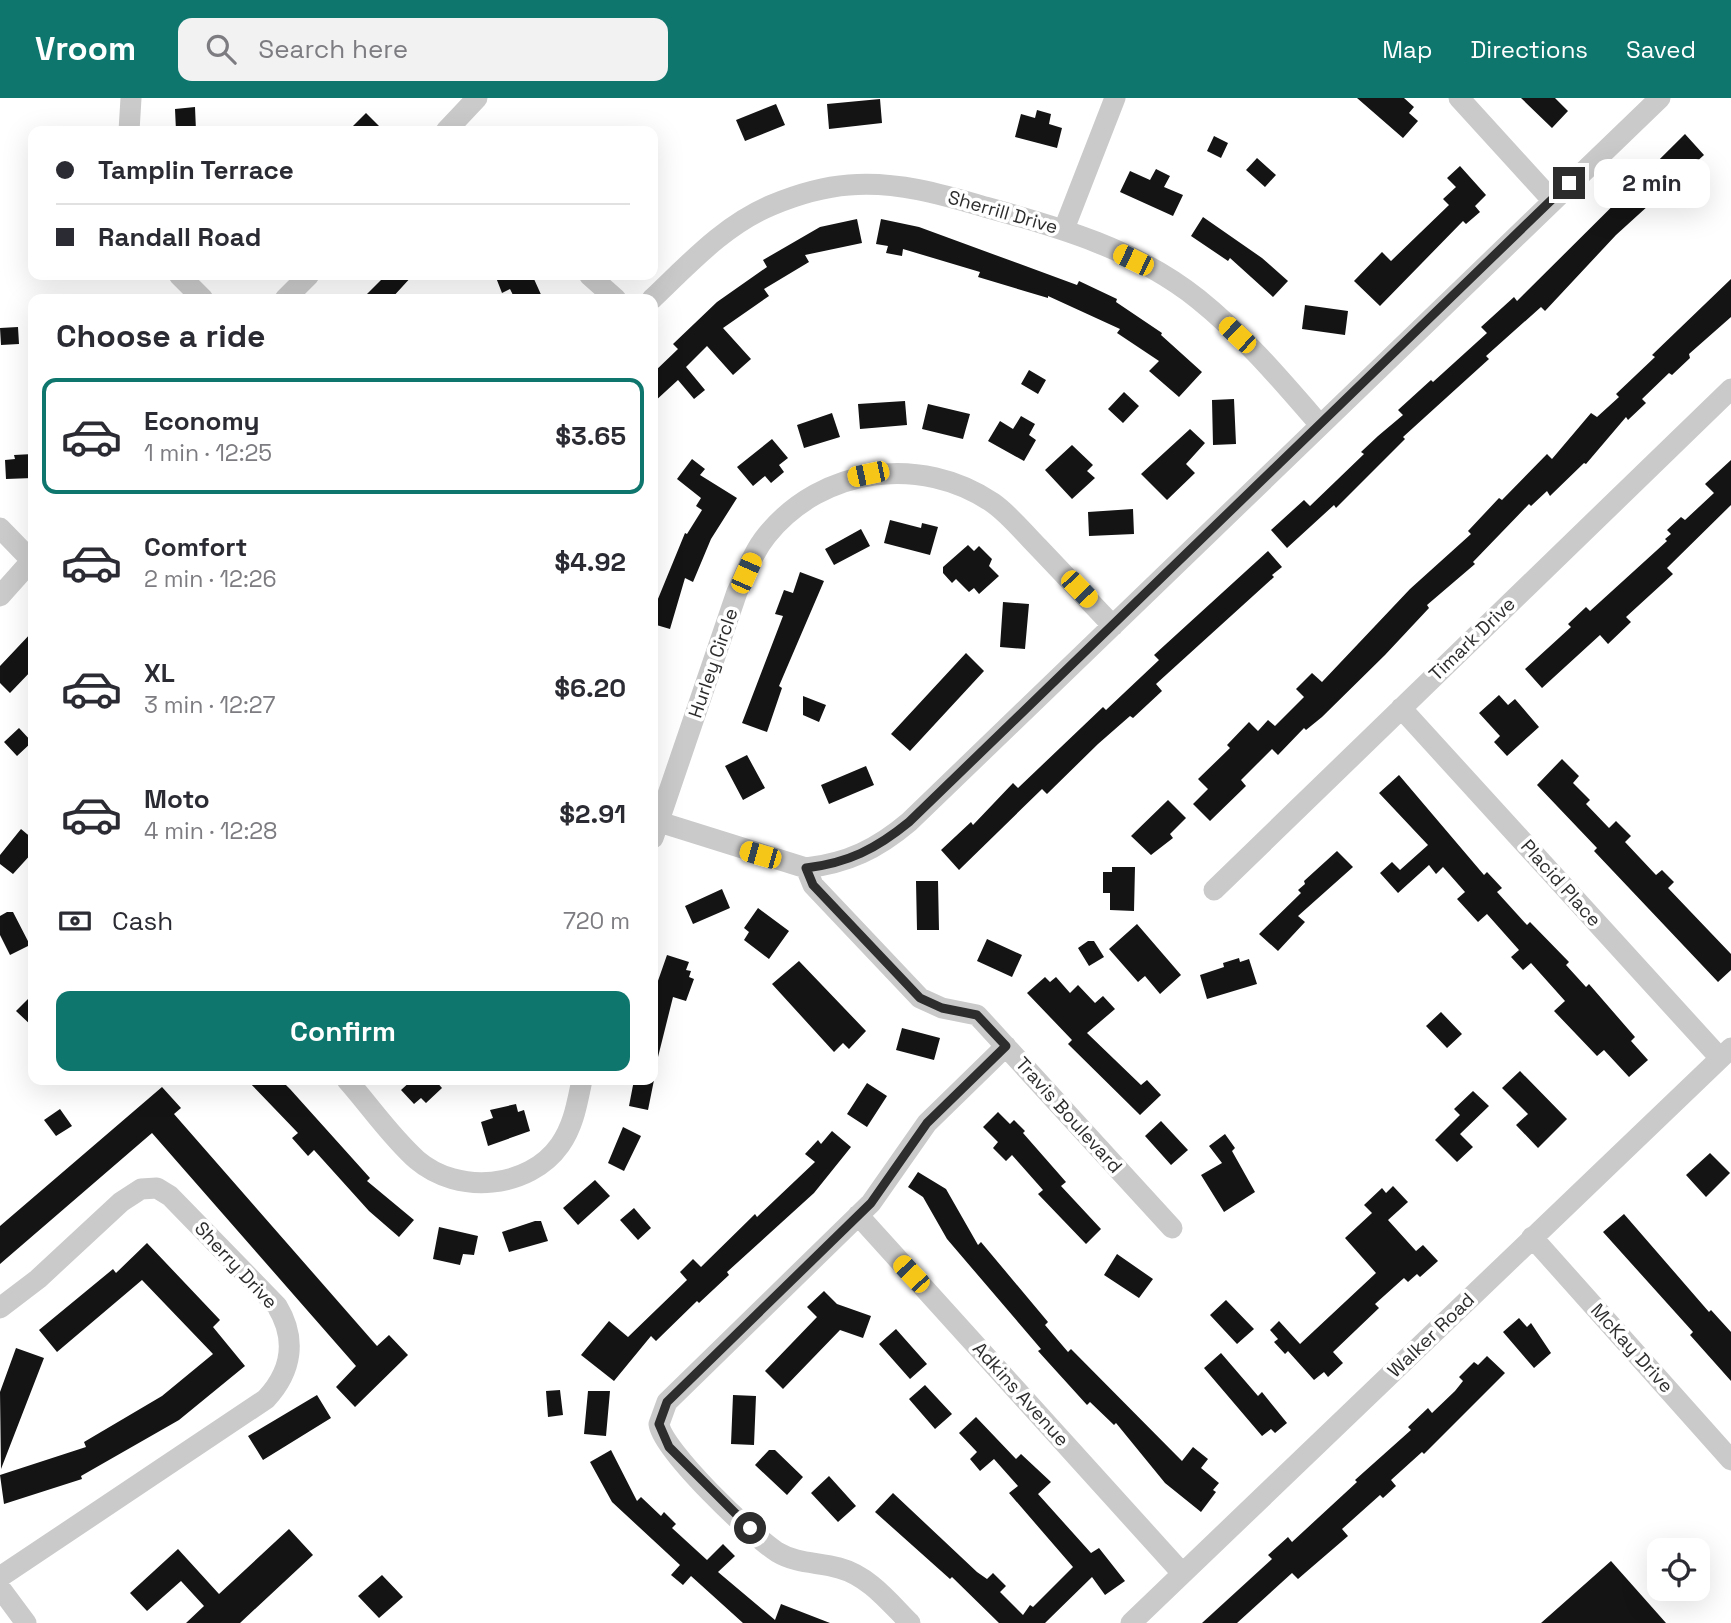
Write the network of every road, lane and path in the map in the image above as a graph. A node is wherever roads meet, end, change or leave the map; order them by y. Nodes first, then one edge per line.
1 (131, 98) edge
2 (477, 98) edge
3 (1115, 98) edge
4 (1459, 98) edge
5 (1660, 98) edge
6 (129, 126) edge
7 (451, 126) edge
8 (1552, 200) junction
9 (1063, 229) junction
10 (184, 280) edge
11 (304, 280) edge
12 (595, 280) edge
13 (198, 294) edge
14 (290, 294) edge
15 (610, 294) edge
16 (657, 294) edge
17 (1731, 389) edge
18 (1320, 425) junction
19 (0, 528) edge
20 (28, 556) edge
21 (28, 566) edge
22 (0, 596) edge
23 (1113, 625) junction
24 (1401, 708) junction
25 (658, 818) edge
26 (658, 828) edge
27 (806, 868) junction
28 (1214, 890) dead end
29 (1006, 1046) junction
30 (1726, 1053) edge
31 (351, 1085) edge
32 (581, 1085) edge
33 (858, 1215) junction
34 (1171, 1228) dead end
35 (1532, 1237) junction
36 (0, 1308) edge
37 (1731, 1460) edge
38 (1182, 1573) junction
39 (0, 1577) edge
40 (0, 1588) edge
41 (26, 1623) edge
42 (910, 1623) edge
43 (1131, 1623) edge

1 - 6 street
2 - 7 street
3 - 9 street
4 - 8 street
5 - 8 street
8 - 18 street
9 - 16 street, Sherrill Drive
9 - 18 street, Sherrill Drive
10 - 13 street
11 - 14 street
12 - 15 street
17 - 24 street, Timark Drive
18 - 23 street
19 - 20 street
21 - 22 street
23 - 25 street, Hurley Circle
23 - 27 street
24 - 28 street, Timark Drive
24 - 30 street, Placid Place
26 - 27 street
27 - 29 street, Travis Boulevard
29 - 33 street
29 - 34 street, Travis Boulevard
30 - 35 street, Walker Road
31 - 32 street
33 - 38 street, Adkins Avenue
33 - 42 street
35 - 37 street, McKay Drive
35 - 38 street, Walker Road
36 - 39 street, Sherry Drive
38 - 43 street, Walker Road
40 - 41 street

